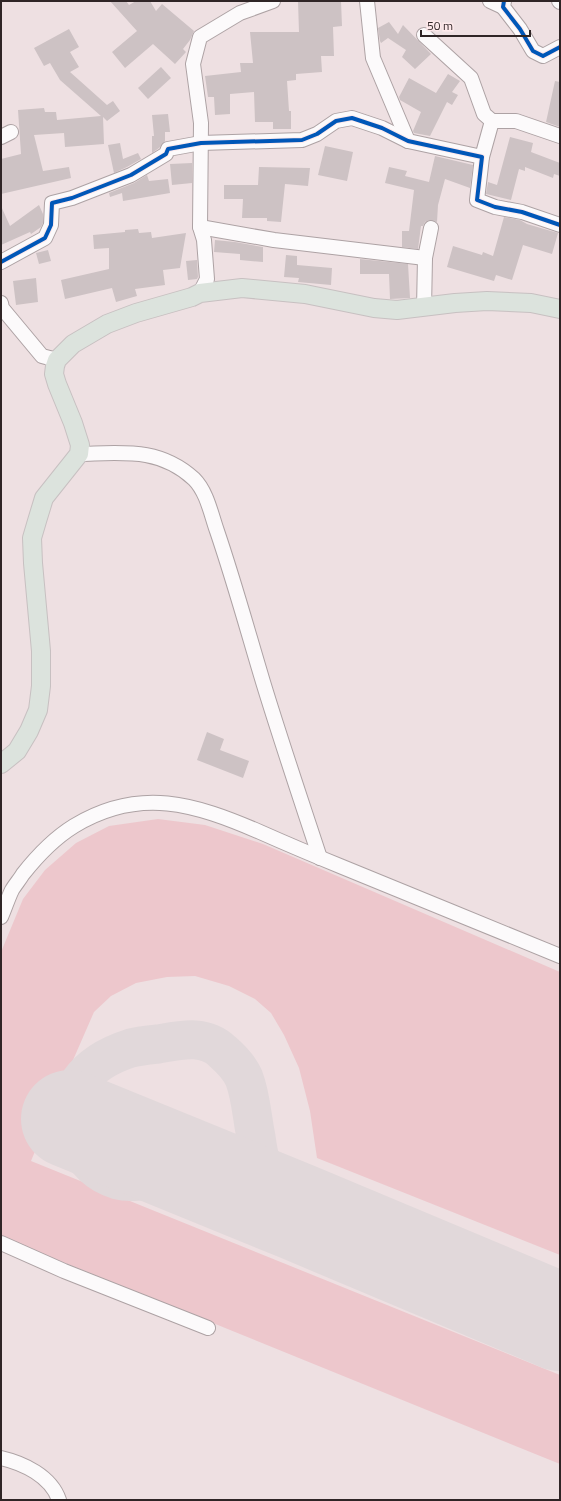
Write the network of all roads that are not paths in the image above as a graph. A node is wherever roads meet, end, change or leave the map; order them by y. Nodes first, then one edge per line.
1 (273, 1) edge
2 (367, 1) edge
3 (499, 3) edge
4 (424, 35) dead end
5 (560, 46) edge
6 (492, 121) junction
7 (560, 136) edge
8 (408, 141) junction
9 (201, 143) junction
10 (482, 157) junction
11 (560, 225) edge
12 (200, 227) junction
13 (431, 228) dead end
14 (425, 258) junction
15 (1, 262) edge
16 (200, 293) junction
17 (1, 303) edge
18 (424, 308) junction
19 (560, 309) edge
20 (57, 360) junction
21 (79, 454) junction
22 (1, 764) edge
23 (320, 858) junction
24 (1, 917) edge
25 (560, 956) edge
26 (1, 1243) edge
27 (208, 1328) dead end
28 (1, 1458) edge
29 (59, 1500) edge

1 - 9 street
2 - 8 street
3 - 5 street
4 - 6 street
6 - 7 street
6 - 10 street
8 - 9 street
8 - 10 street
9 - 12 street
9 - 15 street
10 - 11 street
12 - 14 street
12 - 16 street
13 - 14 street
14 - 18 street
16 - 18 main road
16 - 20 main road
17 - 20 street
18 - 19 main road
20 - 21 main road
21 - 22 main road
21 - 23 street
23 - 24 street
23 - 25 street
26 - 27 street
28 - 29 street

